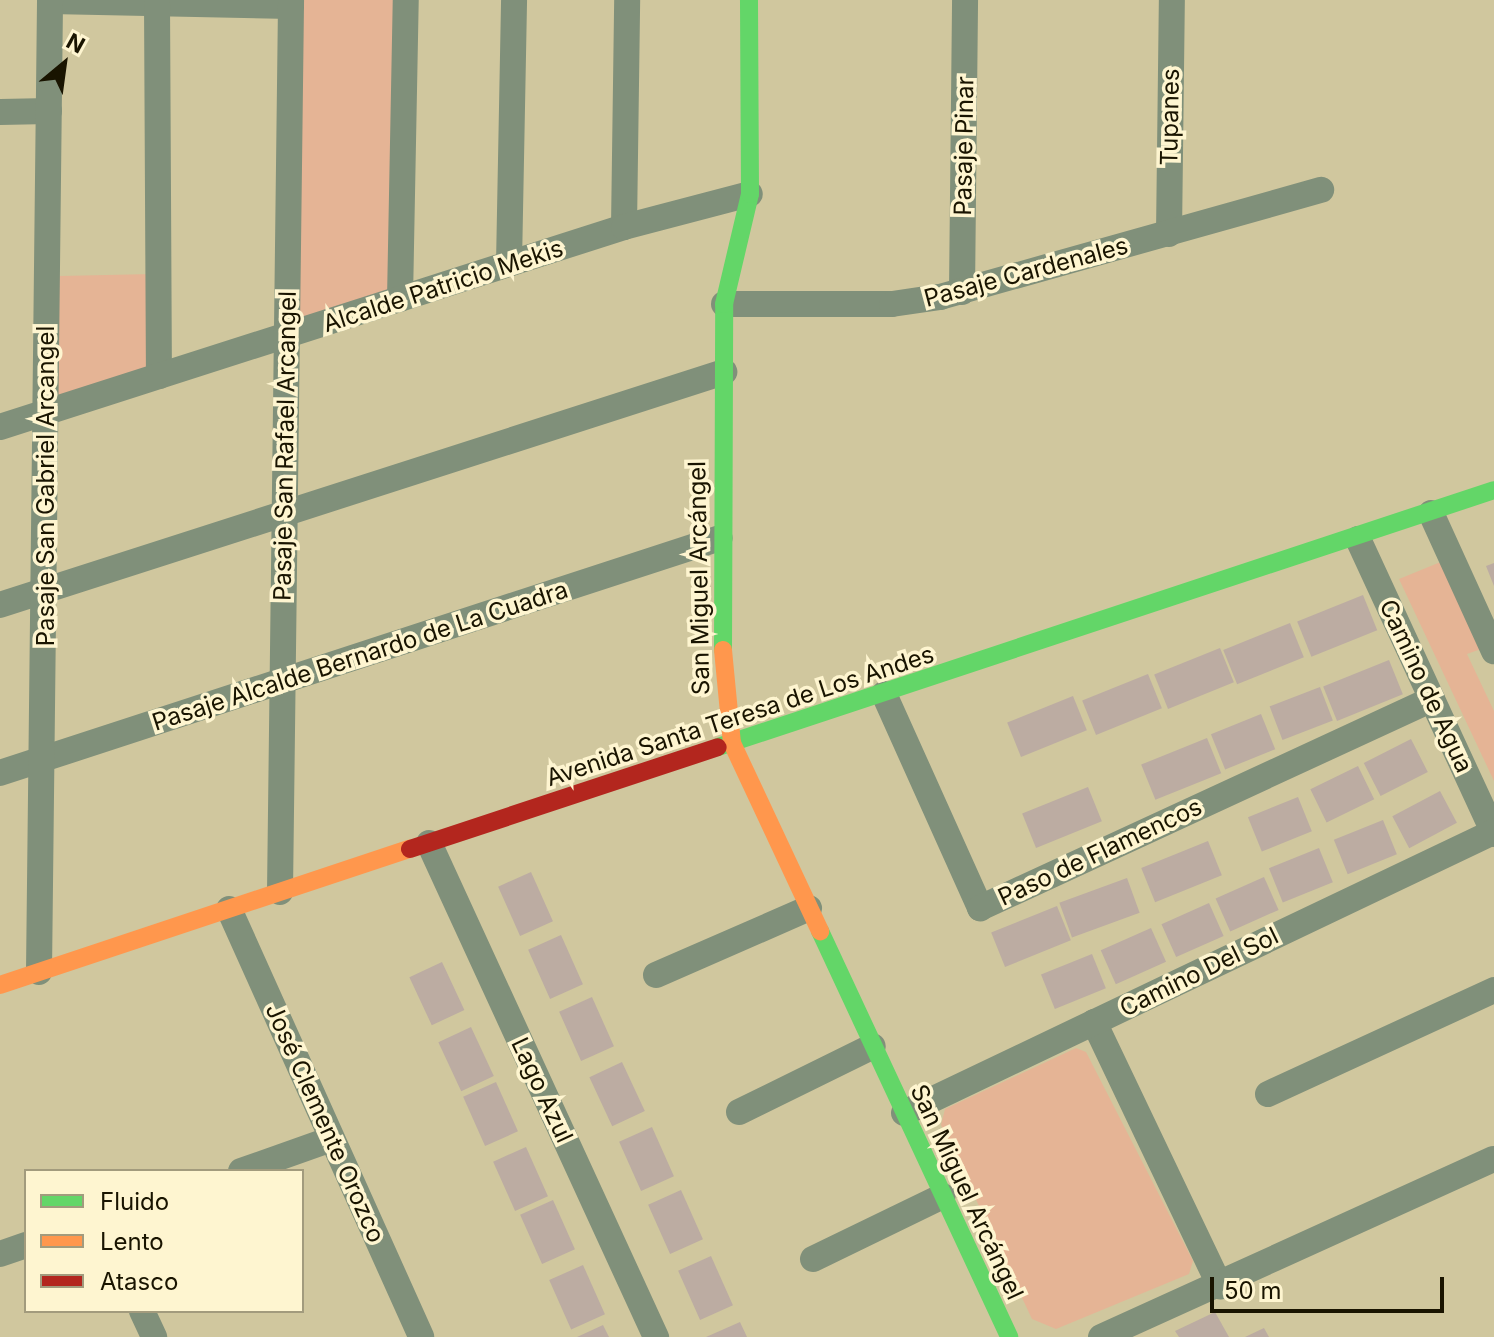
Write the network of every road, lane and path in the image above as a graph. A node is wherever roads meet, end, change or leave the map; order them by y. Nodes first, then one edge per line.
1 (406, 0) edge
2 (514, 0) edge
3 (627, 0) edge
4 (749, 0) edge
5 (965, 0) edge
6 (1172, 0) edge
7 (50, 1) edge
8 (157, 3) junction
9 (291, 3) edge
10 (49, 111) junction
11 (0, 112) edge
12 (1321, 190) dead end
13 (750, 194) junction
14 (624, 227) junction
15 (1169, 234) junction
16 (509, 264) junction
17 (962, 292) junction
18 (400, 299) junction
19 (724, 304) junction
20 (287, 338) junction
21 (724, 372) junction
22 (159, 376) junction
23 (47, 412) junction
24 (0, 427) edge
25 (1494, 490) edge
26 (1431, 513) junction
27 (285, 514) junction
28 (720, 538) junction
29 (1358, 539) junction
30 (45, 590) junction
31 (0, 605) edge
32 (1494, 651) edge
33 (282, 683) junction
34 (884, 694) junction
35 (1432, 699) junction
36 (732, 743) junction
37 (44, 759) junction
38 (0, 773) edge
39 (1493, 833) edge
40 (429, 843) junction
41 (280, 892) junction
42 (809, 908) junction
43 (229, 909) junction
44 (39, 972) junction
45 (656, 975) dead end
46 (0, 985) edge
47 (1494, 990) edge
48 (1094, 1022) junction
49 (873, 1046) junction
50 (1268, 1094) dead end
51 (739, 1112) dead end
52 (904, 1113) junction
53 (332, 1139) junction
54 (1494, 1159) edge
55 (247, 1169) edge
56 (943, 1196) junction
57 (24, 1246) edge
58 (0, 1254) edge
59 (813, 1259) dead end
60 (1220, 1286) junction
61 (143, 1313) edge
62 (154, 1337) edge
63 (421, 1337) edge
64 (656, 1337) edge
65 (1009, 1337) edge
66 (1101, 1337) edge

1 - 18 street
2 - 16 street
3 - 14 street
4 - 13 street, San Miguel Arcángel
5 - 17 street, Pasaje Pinar
6 - 15 street, Tupanes
7 - 8 street
7 - 10 street, Pasaje San Gabriel Arcangel
8 - 9 street
8 - 22 street
9 - 20 street, Pasaje San Rafael Arcangel
10 - 11 street
10 - 23 street, Pasaje San Gabriel Arcangel
12 - 15 street, Pasaje Cardenales
13 - 14 street, Alcalde Patricio Mekis
13 - 19 street, San Miguel Arcángel
14 - 16 street, Alcalde Patricio Mekis
15 - 17 street, Pasaje Cardenales
16 - 18 street, Alcalde Patricio Mekis
17 - 19 street, Pasaje Cardenales
18 - 20 street, Alcalde Patricio Mekis
19 - 21 street, San Miguel Arcángel
20 - 22 street, Alcalde Patricio Mekis
20 - 27 street, Pasaje San Rafael Arcangel
21 - 27 street
21 - 28 street, San Miguel Arcángel
22 - 23 street, Alcalde Patricio Mekis
23 - 24 street, Alcalde Patricio Mekis
23 - 30 street, Pasaje San Gabriel Arcangel
25 - 26 street, Avenida Santa Teresa de Los Andes
26 - 29 street, Avenida Santa Teresa de Los Andes
26 - 32 street
27 - 30 street
27 - 33 street, Pasaje San Rafael Arcangel
28 - 33 street, Pasaje Alcalde Bernardo de La Cuadra
28 - 36 street, San Miguel Arcángel
29 - 34 street, Avenida Santa Teresa de Los Andes
29 - 35 street, Camino de Agua
30 - 31 street
30 - 37 street, Pasaje San Gabriel Arcangel
33 - 37 street, Pasaje Alcalde Bernardo de La Cuadra
33 - 41 street, Pasaje San Rafael Arcangel
34 - 35 street, Paso de Flamencos
34 - 36 street, Avenida Santa Teresa de Los Andes
35 - 39 street, Camino de Agua
36 - 40 street, Avenida Santa Teresa de Los Andes
36 - 42 street, San Miguel Arcángel
37 - 38 street, Pasaje Alcalde Bernardo de La Cuadra
37 - 44 street, Pasaje San Gabriel Arcangel
39 - 48 street, Camino Del Sol
40 - 41 street, Avenida Santa Teresa de Los Andes
40 - 64 street, Lago Azul
41 - 43 street, Avenida Santa Teresa de Los Andes
42 - 45 street
42 - 49 street, San Miguel Arcángel
43 - 44 street, Avenida Santa Teresa de Los Andes
43 - 53 street, José Clemente Orozco
44 - 46 street, Avenida Santa Teresa de Los Andes
47 - 50 street
48 - 52 street, Camino Del Sol
48 - 60 street
49 - 51 street
49 - 52 street, San Miguel Arcángel
52 - 56 street, San Miguel Arcángel
53 - 55 street
53 - 63 street, José Clemente Orozco
54 - 60 street
56 - 59 street
56 - 65 street, San Miguel Arcángel
57 - 58 street
60 - 66 street
61 - 62 street

